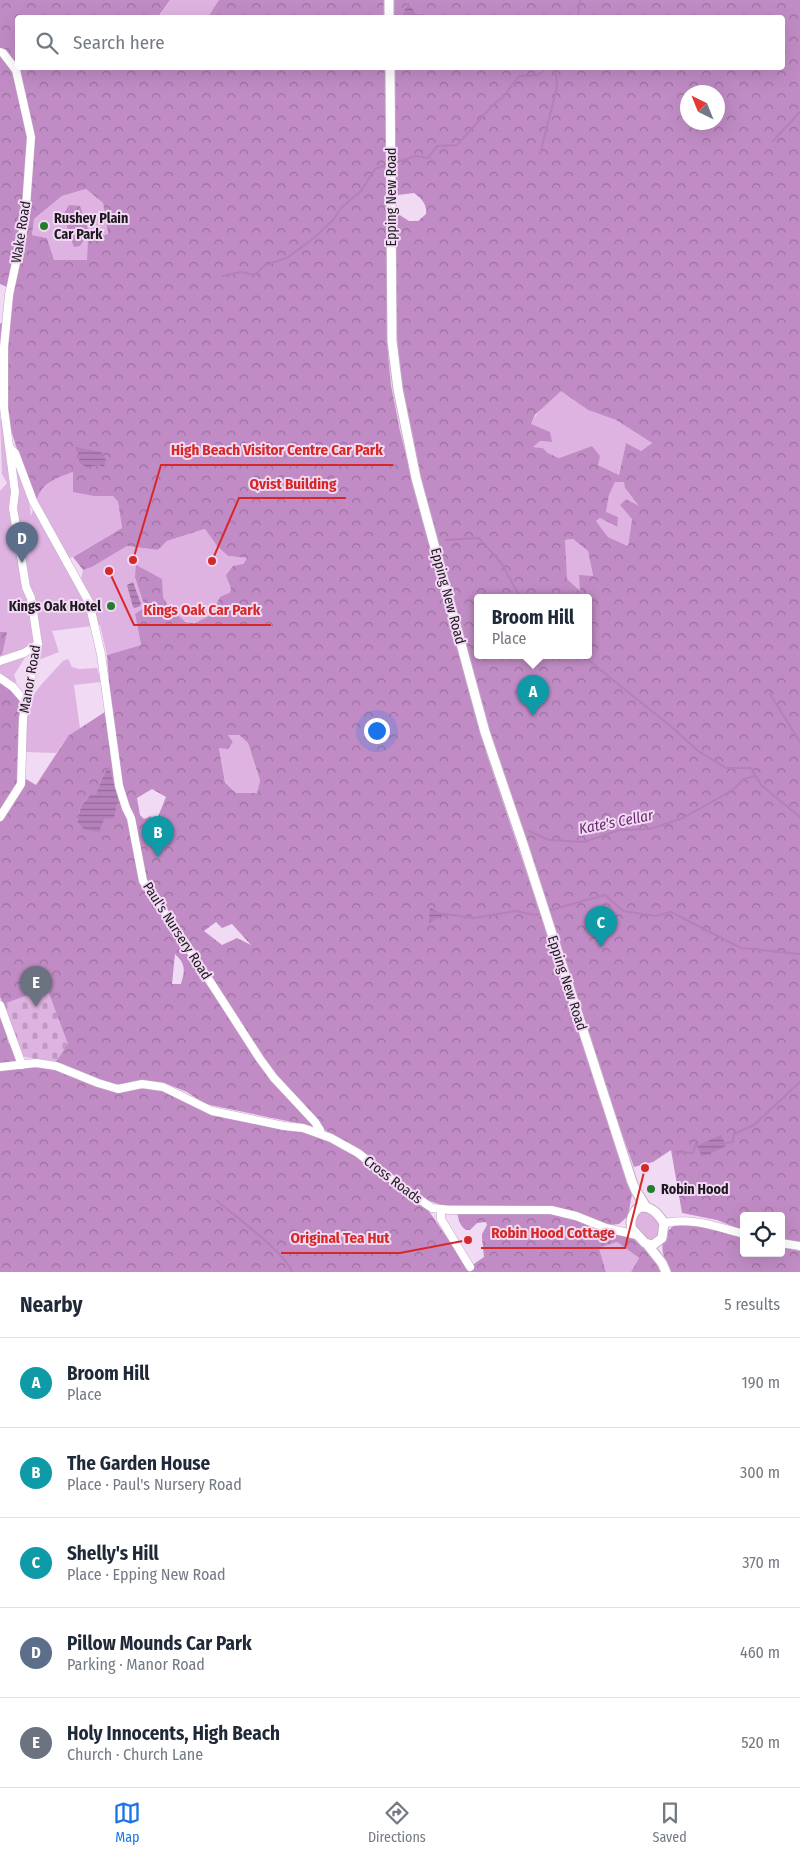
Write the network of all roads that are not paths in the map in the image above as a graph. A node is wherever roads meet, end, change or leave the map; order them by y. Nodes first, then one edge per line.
1 (389, 0) edge
2 (389, 15) edge
3 (0, 52) edge
4 (15, 69) edge
5 (16, 70) edge
6 (390, 70) edge
7 (10, 448) junction
8 (64, 555) joint
9 (38, 644) junction
10 (0, 661) edge
11 (0, 678) edge
12 (26, 702) junction
13 (0, 817) edge
14 (0, 1005) edge
15 (22, 1065) junction
16 (0, 1067) edge
17 (318, 1133) junction
18 (636, 1192) junction
19 (646, 1207) junction
20 (440, 1210) junction
21 (634, 1212) junction
22 (631, 1222) junction
23 (664, 1223) junction
24 (619, 1230) junction
25 (740, 1233) edge
26 (636, 1235) junction
27 (659, 1241) junction
28 (647, 1244) junction
29 (785, 1244) edge
30 (800, 1246) edge
31 (662, 1263) junction
32 (470, 1267) dead end
33 (666, 1272) edge

1 - 2 main road
3 - 4 street, Wake Road
5 - 7 street, Wake Road
6 - 18 main road, Epping New Road
7 - 8 street, Wake Road
7 - 9 street, Manor Road
8 - 17 street, Paul's Nursery Road
9 - 10 street
9 - 12 street, Manor Road
11 - 12 street
12 - 13 street, Manor Road
14 - 15 street
15 - 16 street, Cross Roads
15 - 17 street, Cross Roads
17 - 20 street, Cross Roads
18 - 19 main road, Epping New Road
18 - 21 main road, Epping New Road
19 - 21 main road
19 - 23 main road
20 - 24 street, Cross Roads
20 - 32 street
21 - 22 main road
22 - 24 street
22 - 26 main road
23 - 25 street
23 - 27 main road
24 - 26 street, Cross Roads
26 - 28 main road
27 - 28 main road
27 - 31 main road
28 - 31 main road
29 - 30 street
31 - 33 main road

